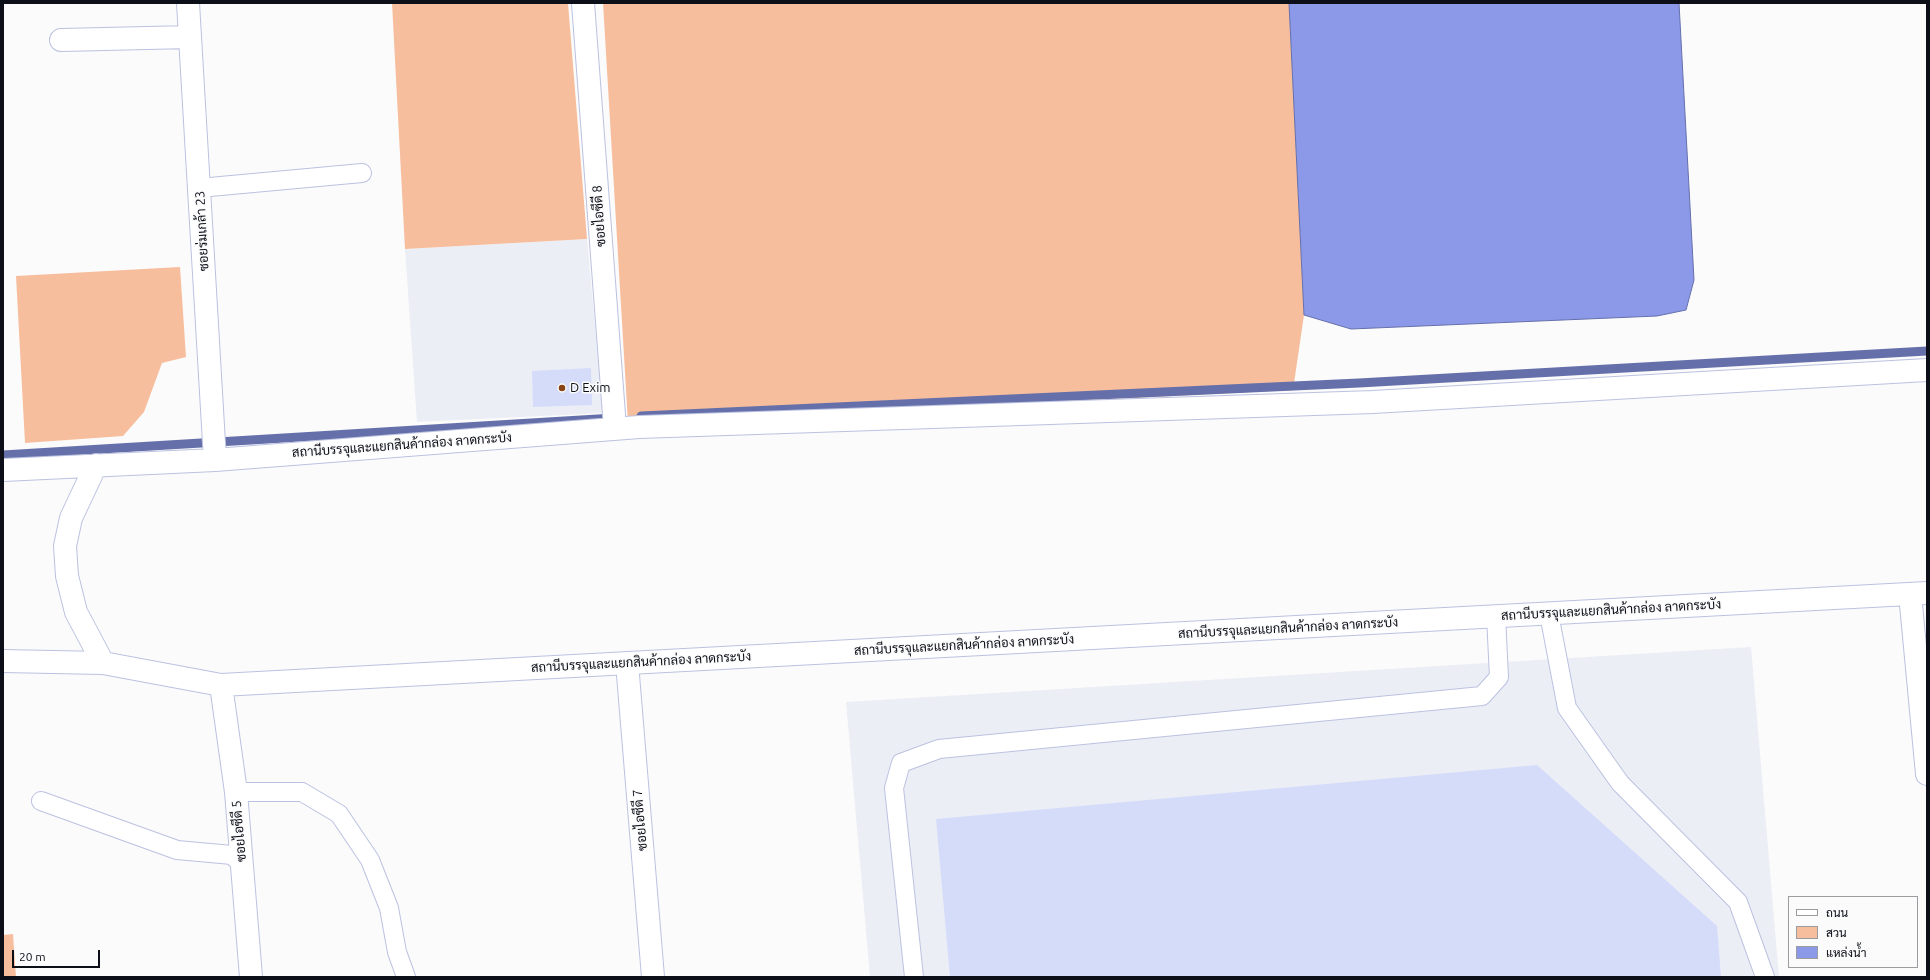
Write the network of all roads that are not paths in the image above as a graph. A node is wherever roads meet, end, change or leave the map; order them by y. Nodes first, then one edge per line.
1 (188, 3) edge
2 (583, 3) edge
3 (190, 37) junction
4 (61, 40) dead end
5 (362, 173) dead end
6 (199, 188) junction
7 (1927, 370) edge
8 (615, 420) junction
9 (215, 457) junction
10 (96, 465) junction
11 (3, 470) edge
12 (1919, 594) edge
13 (1549, 614) junction
14 (1496, 616) junction
15 (3, 661) edge
16 (103, 663) junction
17 (627, 663) junction
18 (221, 685) junction
19 (1927, 774) edge
20 (236, 792) junction
21 (41, 800) dead end
22 (242, 865) junction
23 (251, 977) edge
24 (406, 977) edge
25 (653, 977) edge
26 (914, 977) edge
27 (1765, 977) edge

1 - 3 street, ซอยร่มเกล้า 23
2 - 8 street, ซอยไอซีดี 8
3 - 4 street
3 - 6 street, ซอยร่มเกล้า 23
5 - 6 lane
6 - 9 street, ซอยร่มเกล้า 23
7 - 8 street, สถานีบรรจุและแยกสินค้ากล่อง ลาดกระบัง
8 - 9 street, สถานีบรรจุและแยกสินค้ากล่อง ลาดกระบัง
9 - 10 street, สถานีบรรจุและแยกสินค้ากล่อง ลาดกระบัง
10 - 11 street, สถานีบรรจุและแยกสินค้ากล่อง ลาดกระบัง
10 - 16 street
12 - 13 street, สถานีบรรจุและแยกสินค้ากล่อง ลาดกระบัง
12 - 19 street
13 - 14 street, สถานีบรรจุและแยกสินค้ากล่อง ลาดกระบัง
13 - 27 lane
14 - 17 street, สถานีบรรจุและแยกสินค้ากล่อง ลาดกระบัง
14 - 26 lane
15 - 16 street, สถานีบรรจุและแยกสินค้ากล่อง ลาดกระบัง
16 - 18 street, สถานีบรรจุและแยกสินค้ากล่อง ลาดกระบัง
17 - 18 street, สถานีบรรจุและแยกสินค้ากล่อง ลาดกระบัง
17 - 25 street, ซอยไอซีดี 7
18 - 20 street, ซอยไอซีดี 5
20 - 22 street, ซอยไอซีดี 5
20 - 24 lane
21 - 22 lane
22 - 23 street, ซอยไอซีดี 5

